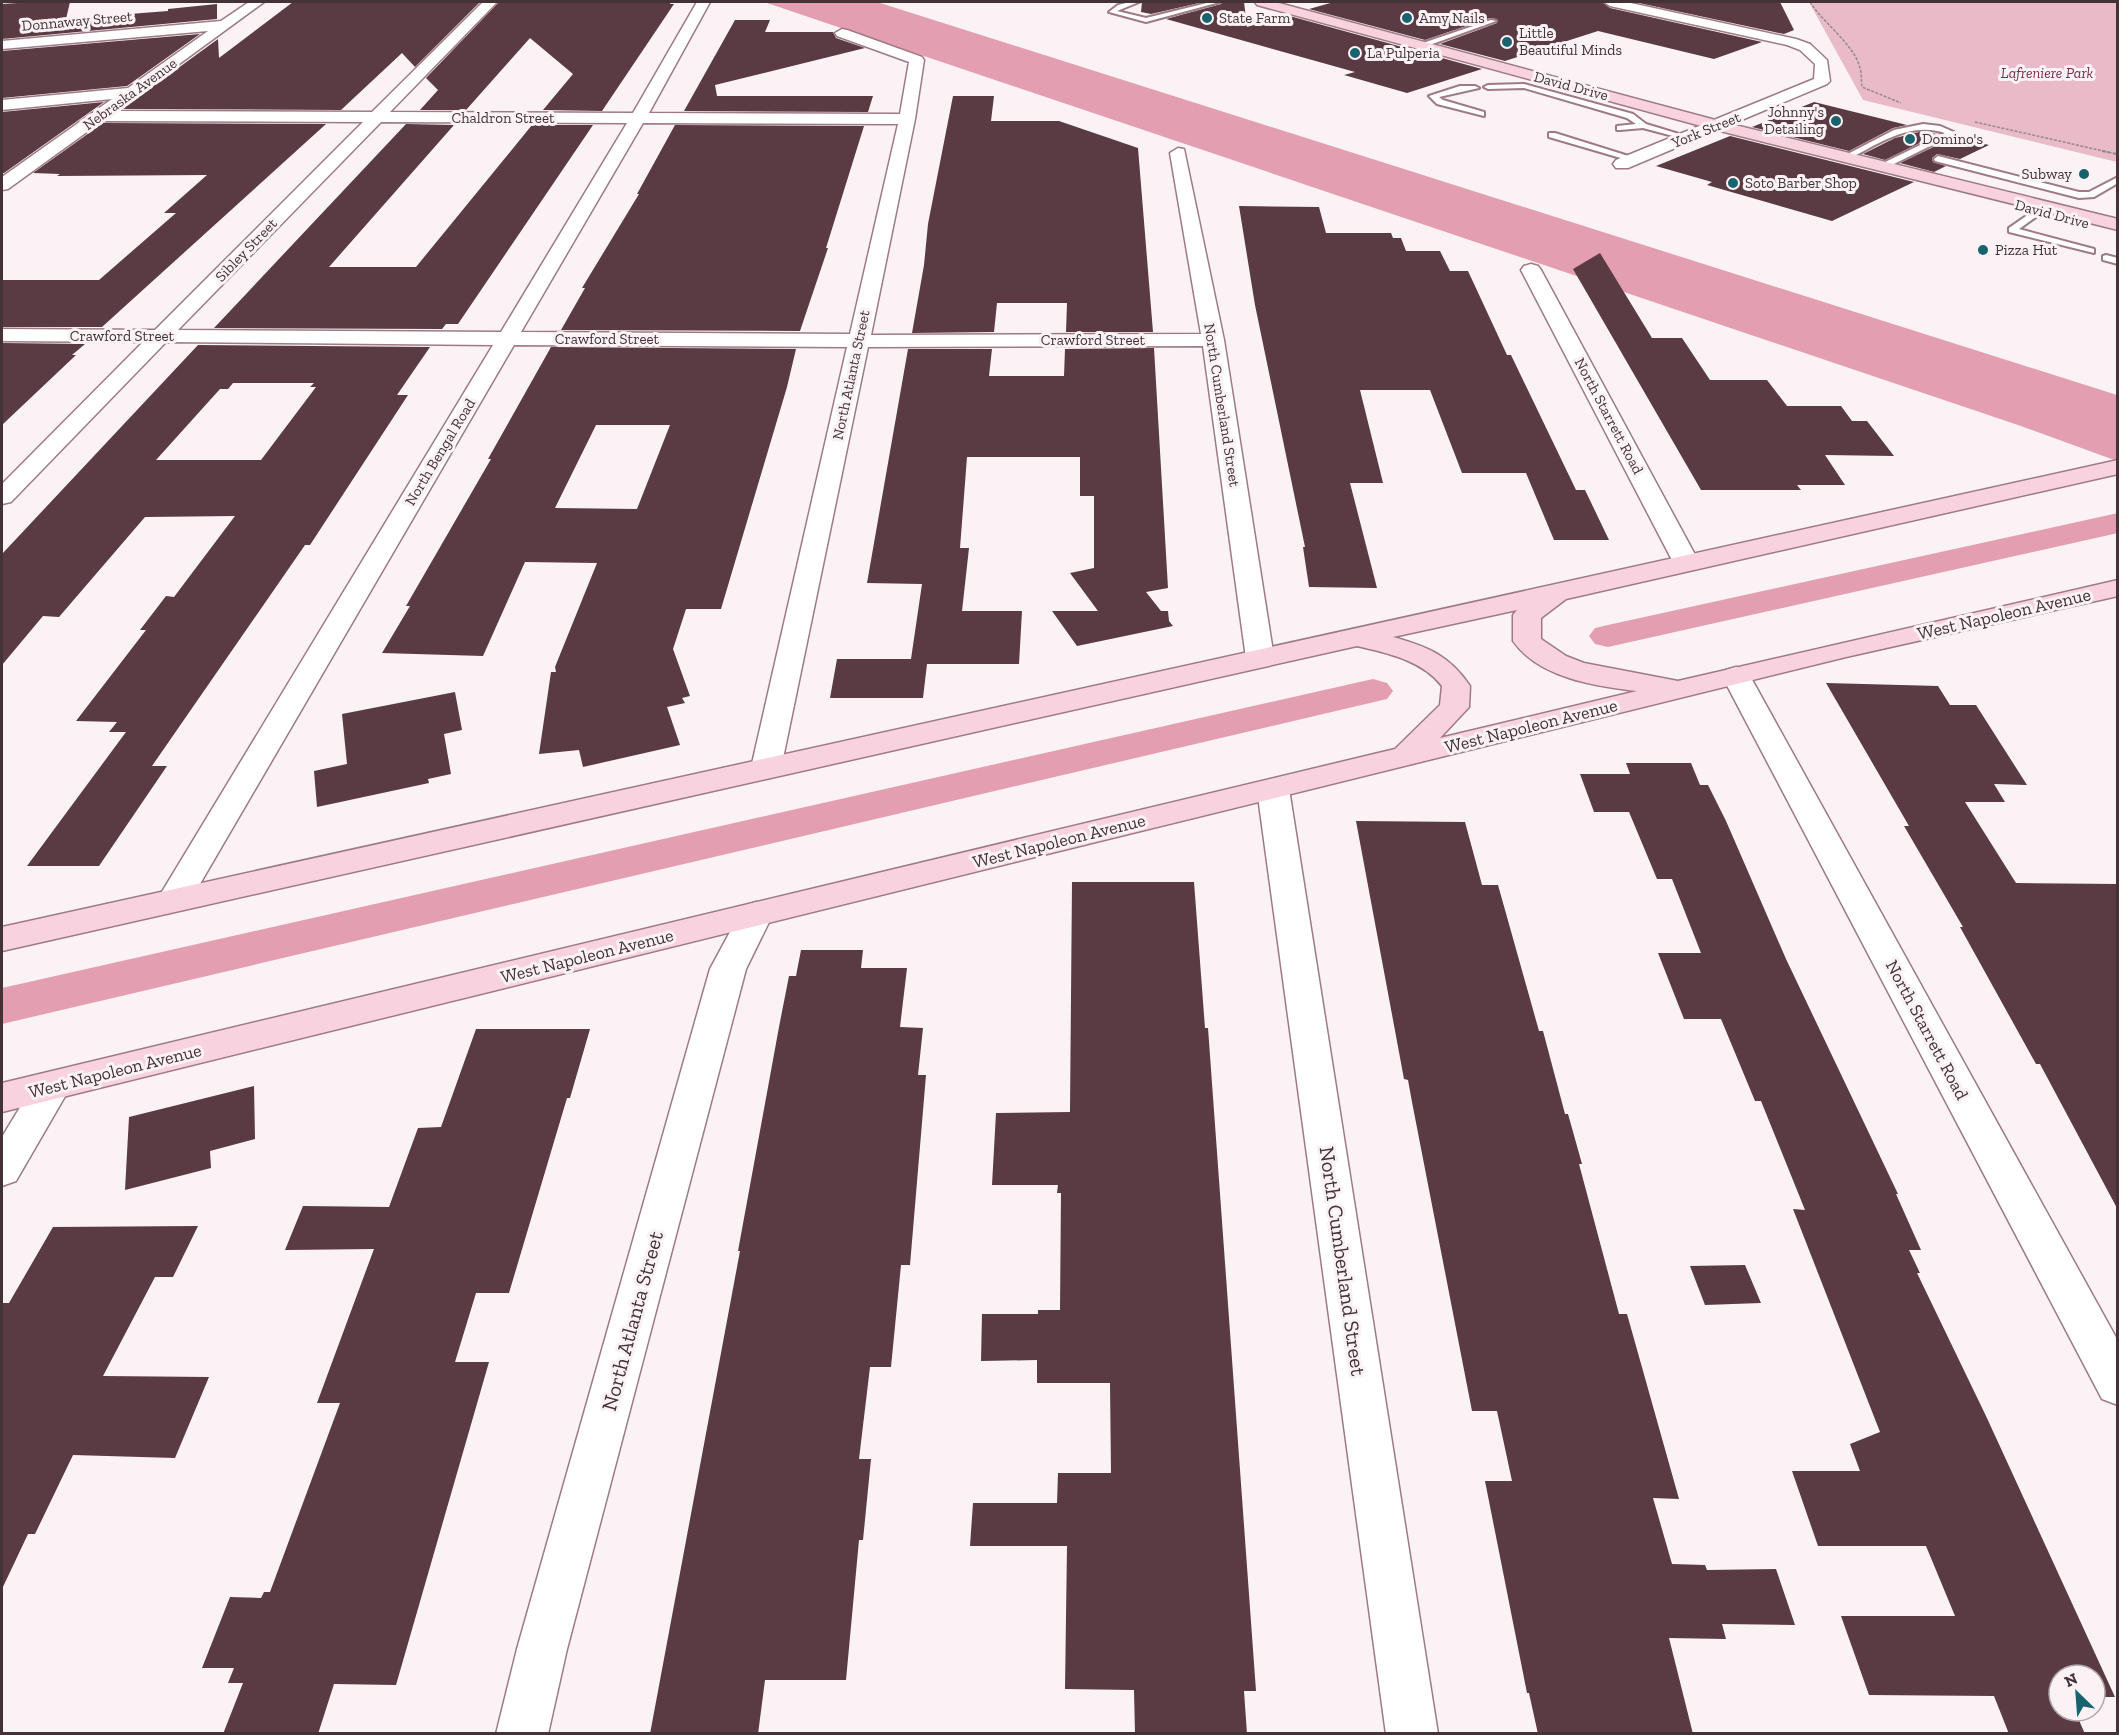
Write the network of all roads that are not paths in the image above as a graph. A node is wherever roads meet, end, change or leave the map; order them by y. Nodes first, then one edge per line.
1 (257, 2) edge
2 (490, 2) edge
3 (703, 2) edge
4 (1137, 2) edge
5 (1217, 2) edge
6 (1262, 2) edge
7 (1610, 2) edge
8 (1493, 21) dead end
9 (226, 24) junction
10 (842, 33) dead end
11 (2, 45) edge
12 (1421, 45) junction
13 (1475, 87) dead end
14 (133, 92) junction
15 (1504, 96) dead end
16 (2, 105) edge
17 (1481, 114) dead end
18 (98, 116) junction
19 (374, 118) junction
20 (638, 118) junction
21 (907, 119) junction
22 (1643, 126) junction
23 (1718, 126) junction
24 (1620, 128) dead end
25 (1552, 135) dead end
26 (1688, 138) junction
27 (1178, 153) dead end
28 (1879, 153) junction
29 (1907, 155) junction
30 (1844, 158) junction
31 (1938, 159) dead end
32 (1628, 162) joint
33 (2118, 179) edge
34 (4, 182) edge
35 (2042, 185) junction
36 (2012, 201) junction
37 (2042, 209) junction
38 (2118, 225) edge
39 (2118, 232) edge
40 (2091, 251) dead end
41 (2106, 258) dead end
42 (2118, 261) edge
43 (1532, 270) dead end
44 (2, 335) edge
45 (161, 337) junction
46 (507, 339) junction
47 (1214, 340) junction
48 (858, 341) junction
49 (2118, 466) edge
50 (2, 498) edge
51 (1686, 562) junction
52 (2118, 588) edge
53 (1560, 590) junction
54 (1353, 637) junction
55 (1260, 658) junction
56 (1736, 676) junction
57 (1683, 689) junction
58 (1404, 757) junction
59 (766, 768) junction
60 (1273, 789) junction
61 (174, 900) junction
62 (756, 915) junction
63 (2, 939) edge
64 (52, 1086) junction
65 (2, 1098) edge
66 (2, 1170) edge
67 (2116, 1379) edge
68 (522, 1734) edge
69 (1412, 1734) edge

1 - 9 street, Nebraska Avenue
2 - 19 street, Sibley Street
3 - 20 street, North Bengal Road
4 - 5 lane
6 - 12 main road, David Drive
7 - 23 street, York Street
8 - 12 lane
9 - 11 street, Donnaway Street
9 - 14 street, Nebraska Avenue
10 - 21 street, North Atlanta Street
12 - 23 main road, David Drive
13 - 17 lane
14 - 16 street
14 - 18 street, Nebraska Avenue
15 - 22 lane
18 - 19 street, Chaldron Street
18 - 34 street, Nebraska Avenue
19 - 20 street, Chaldron Street
19 - 45 street, Sibley Street
20 - 21 street, Chaldron Street
20 - 46 street, North Bengal Road
21 - 48 street, North Atlanta Street
22 - 24 lane
22 - 26 lane
23 - 26 street, York Street
23 - 30 main road, David Drive
25 - 32 lane
26 - 32 street, York Street
27 - 47 street, North Cumberland Street
28 - 29 lane
28 - 29 lane
28 - 29 lane
28 - 30 main road, David Drive
28 - 30 lane
28 - 36 main road, David Drive
31 - 35 lane
33 - 35 lane
35 - 36 lane
36 - 37 main road, David Drive
37 - 38 main road, David Drive
37 - 39 main road, David Drive
37 - 40 lane
41 - 42 lane
43 - 51 street, North Starrett Road
44 - 45 street, Crawford Street
45 - 46 street, Crawford Street
45 - 50 street, Sibley Street
46 - 48 street, Crawford Street
46 - 61 street, North Bengal Road
47 - 48 street, Crawford Street
47 - 55 street, North Cumberland Street
48 - 59 street, North Atlanta Street
49 - 51 main road
51 - 53 main road
52 - 56 main road, West Napoleon Avenue
53 - 54 main road
53 - 57 main road
54 - 55 main road
54 - 58 main road
55 - 59 main road
56 - 57 main road, West Napoleon Avenue
56 - 67 street, North Starrett Road
57 - 58 main road, West Napoleon Avenue
58 - 60 main road, West Napoleon Avenue
59 - 61 main road
60 - 62 main road, West Napoleon Avenue
60 - 69 street, North Cumberland Street
61 - 63 main road
62 - 64 main road, West Napoleon Avenue
62 - 68 street, North Atlanta Street
64 - 65 main road, West Napoleon Avenue
64 - 66 street

